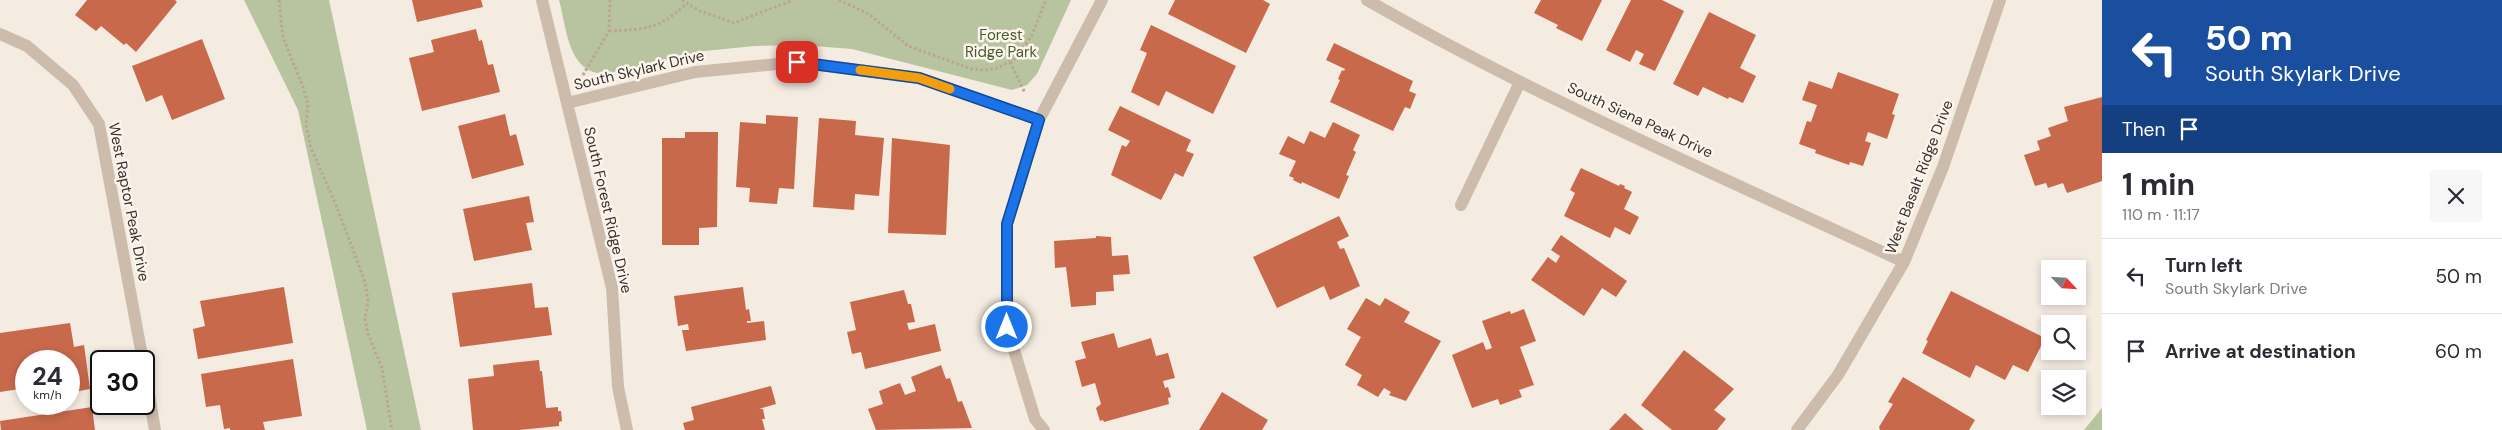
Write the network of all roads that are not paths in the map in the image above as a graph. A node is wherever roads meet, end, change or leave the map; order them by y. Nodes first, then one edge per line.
1 (542, 0) edge
2 (1102, 0) edge
3 (1367, 0) edge
4 (2000, 0) edge
5 (0, 34) edge
6 (1520, 82) junction
7 (566, 103) junction
8 (1039, 120) junction
9 (1461, 205) dead end
10 (1904, 262) junction
11 (141, 350) edge
12 (153, 415) edge
13 (156, 430) edge
14 (627, 430) edge
15 (1044, 430) edge
16 (1797, 430) edge

1 - 7 street, South Forest Ridge Drive
2 - 8 street
3 - 6 street, South Siena Peak Drive
4 - 10 street, West Basalt Ridge Drive
5 - 11 street, West Raptor Peak Drive
6 - 9 street
6 - 10 street, South Siena Peak Drive
7 - 8 street, South Skylark Drive
7 - 14 street, South Forest Ridge Drive
8 - 15 street
10 - 16 street, West Basalt Ridge Drive
12 - 13 street

